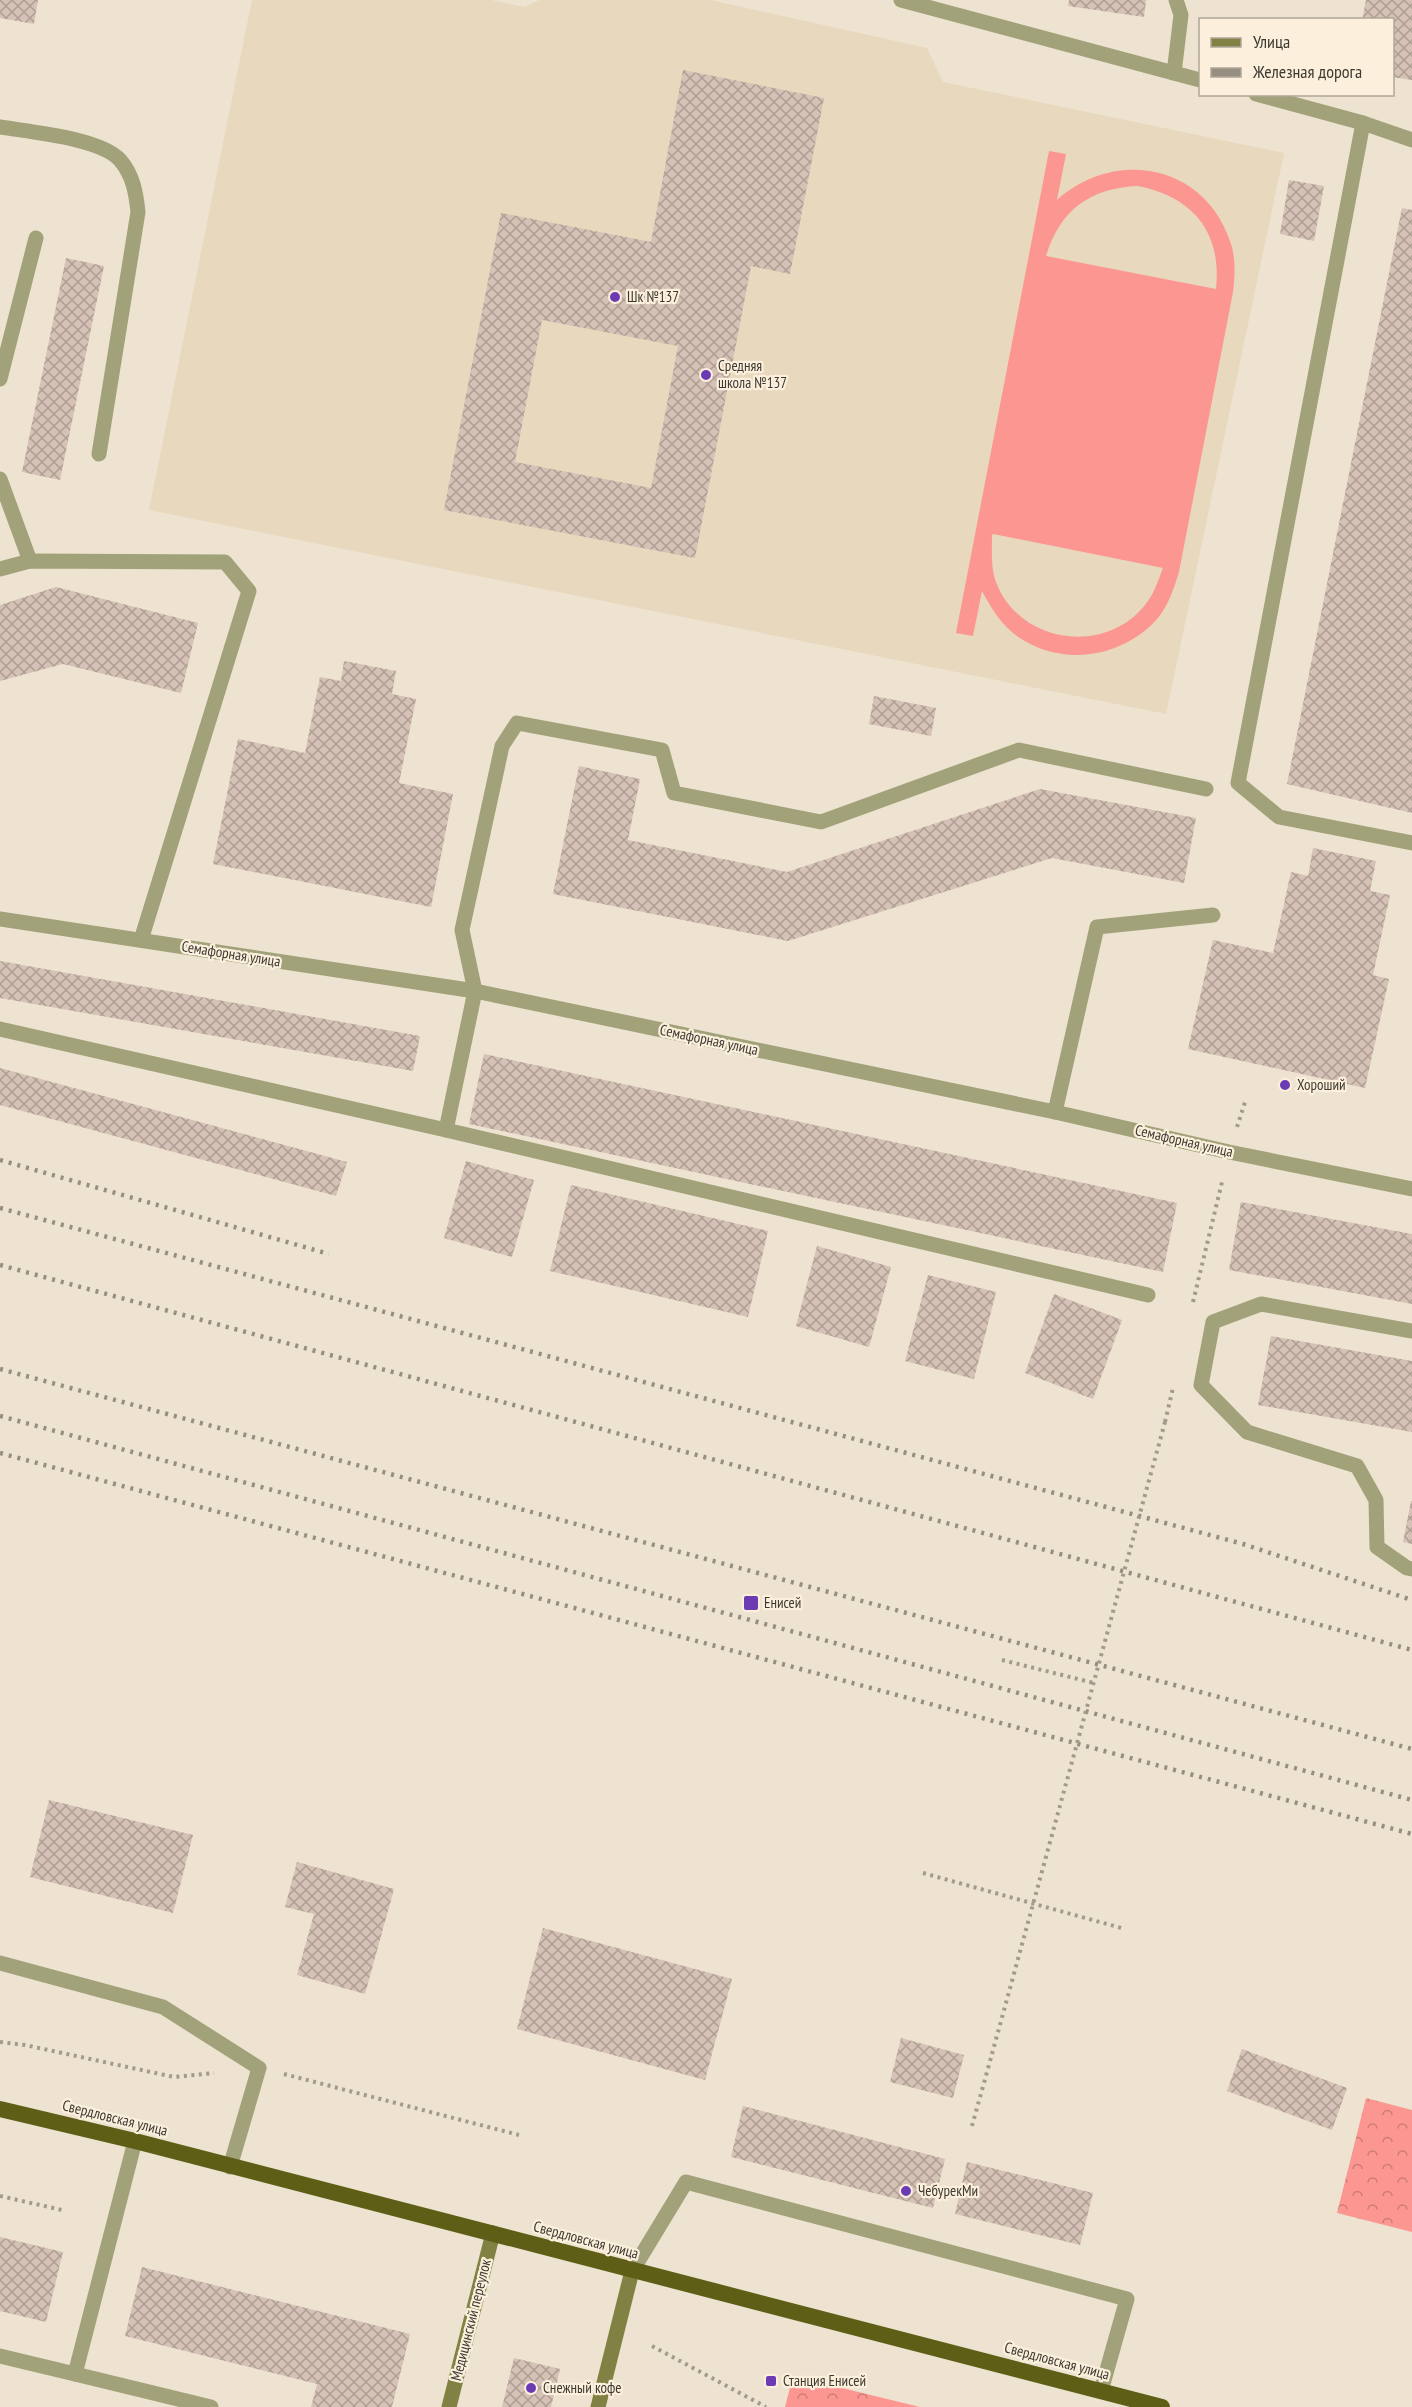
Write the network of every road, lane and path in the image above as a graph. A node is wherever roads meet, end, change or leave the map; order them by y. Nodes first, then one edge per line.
1 (901, 0) edge
2 (1176, 0) edge
3 (1174, 73) junction
4 (1199, 80) edge
5 (1263, 96) edge
6 (1363, 123) junction
7 (0, 127) edge
8 (1412, 140) edge
9 (36, 238) dead end
10 (0, 379) edge
11 (99, 454) dead end
12 (0, 479) edge
13 (30, 561) junction
14 (0, 569) edge
15 (1206, 789) dead end
16 (1412, 843) edge
17 (1213, 915) dead end
18 (0, 920) edge
19 (141, 940) junction
20 (475, 991) junction
21 (0, 1029) edge
22 (1246, 1099) dead end
23 (1055, 1112) junction
24 (446, 1130) junction
25 (1229, 1152) junction
26 (1412, 1189) edge
27 (1196, 1288) dead end
28 (1148, 1295) dead end
29 (1412, 1331) edge
30 (1165, 1422) dead end
31 (1412, 1569) edge
32 (1002, 1660) dead end
33 (1094, 1683) junction
34 (922, 1873) dead end
35 (1032, 1903) junction
36 (1125, 1929) dead end
37 (0, 1963) edge
38 (0, 2109) edge
39 (972, 2126) dead end
40 (135, 2141) junction
41 (230, 2167) junction
42 (0, 2196) edge
43 (62, 2210) dead end
44 (493, 2233) junction
45 (632, 2271) junction
46 (652, 2346) dead end
47 (0, 2356) edge
48 (75, 2373) junction
49 (1101, 2391) junction
50 (211, 2407) edge
51 (449, 2407) edge
52 (598, 2407) edge
53 (766, 2407) edge
54 (1162, 2407) edge

1 - 3 street
2 - 3 street
3 - 4 street
5 - 6 street
6 - 8 street
6 - 16 street
7 - 11 street
9 - 10 street
12 - 13 street
13 - 14 street
13 - 19 street
15 - 20 street
17 - 23 street
18 - 19 street, Семафорная улица
19 - 20 street, Семафорная улица
20 - 23 street, Семафорная улица
20 - 24 street
21 - 24 street
22 - 25 path
23 - 25 street, Семафорная улица
24 - 28 street
25 - 26 street, Семафорная улица
25 - 27 path
29 - 31 street
30 - 33 path, bridge
32 - 33 path
33 - 35 path, bridge
34 - 35 path
35 - 36 path
35 - 39 path, bridge
37 - 41 street
38 - 40 highway, Свердловская улица
40 - 41 highway, Свердловская улица
40 - 48 street
41 - 44 highway, Свердловская улица
42 - 43 path
44 - 45 highway, Свердловская улица
44 - 51 main road, Медицинский переулок
45 - 49 highway, Свердловская улица
45 - 49 street
45 - 52 main road
46 - 53 path
47 - 48 street
48 - 50 street
49 - 54 highway, Свердловская улица

